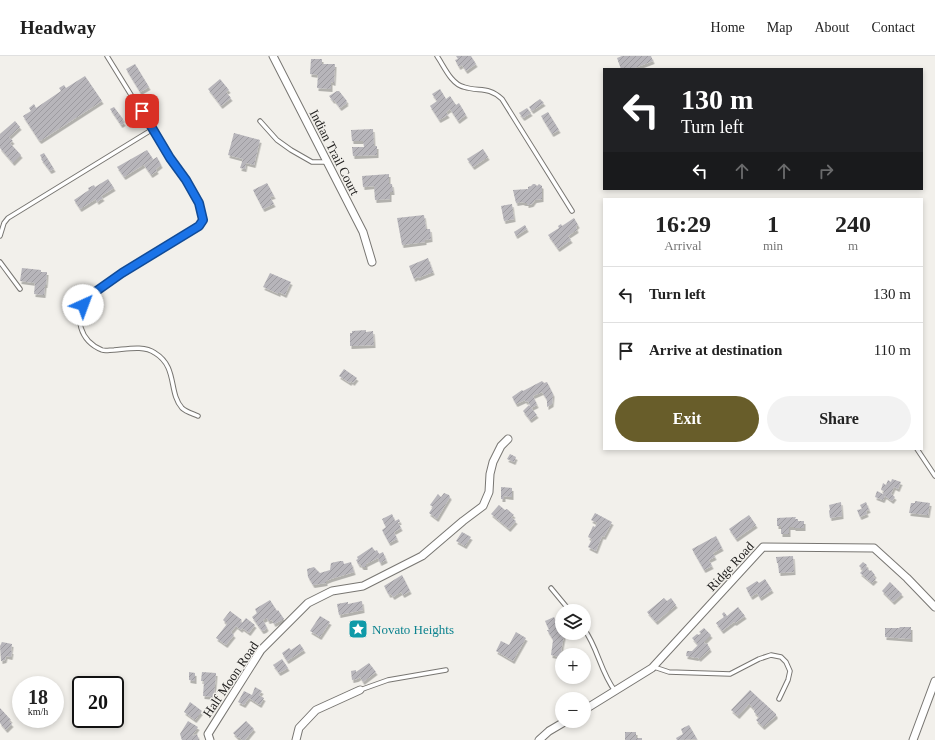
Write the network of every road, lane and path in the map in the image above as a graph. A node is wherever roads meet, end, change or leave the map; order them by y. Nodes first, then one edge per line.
1 (107, 56) edge
2 (273, 56) edge
3 (437, 56) edge
4 (260, 121) dead end
5 (153, 129) junction
6 (327, 162) junction
7 (572, 210) dead end
8 (0, 236) edge
9 (0, 262) edge
10 (372, 262) dead end
11 (20, 289) dead end
12 (198, 416) dead end
13 (508, 439) dead end
14 (918, 450) edge
15 (935, 476) edge
16 (551, 588) dead end
17 (564, 604) edge
18 (935, 607) edge
19 (591, 638) edge
20 (653, 667) junction
21 (446, 670) dead end
22 (935, 681) edge
23 (360, 690) joint
24 (615, 691) junction
25 (779, 699) dead end
26 (591, 706) edge
27 (555, 727) edge
28 (210, 740) edge
29 (296, 740) edge
30 (539, 740) edge
31 (913, 740) edge

1 - 5 lane
2 - 6 street, Indian Trail Court
3 - 7 lane
4 - 6 lane
5 - 8 lane
5 - 12 lane
6 - 10 street, Indian Trail Court
9 - 11 lane
13 - 28 street, Half Moon Road
14 - 15 lane
16 - 17 lane
18 - 20 street, Ridge Road
19 - 24 lane
20 - 24 street, Ridge Road
20 - 25 lane
21 - 23 lane
22 - 31 street
23 - 29 street
24 - 26 street, Ridge Road
27 - 30 street

